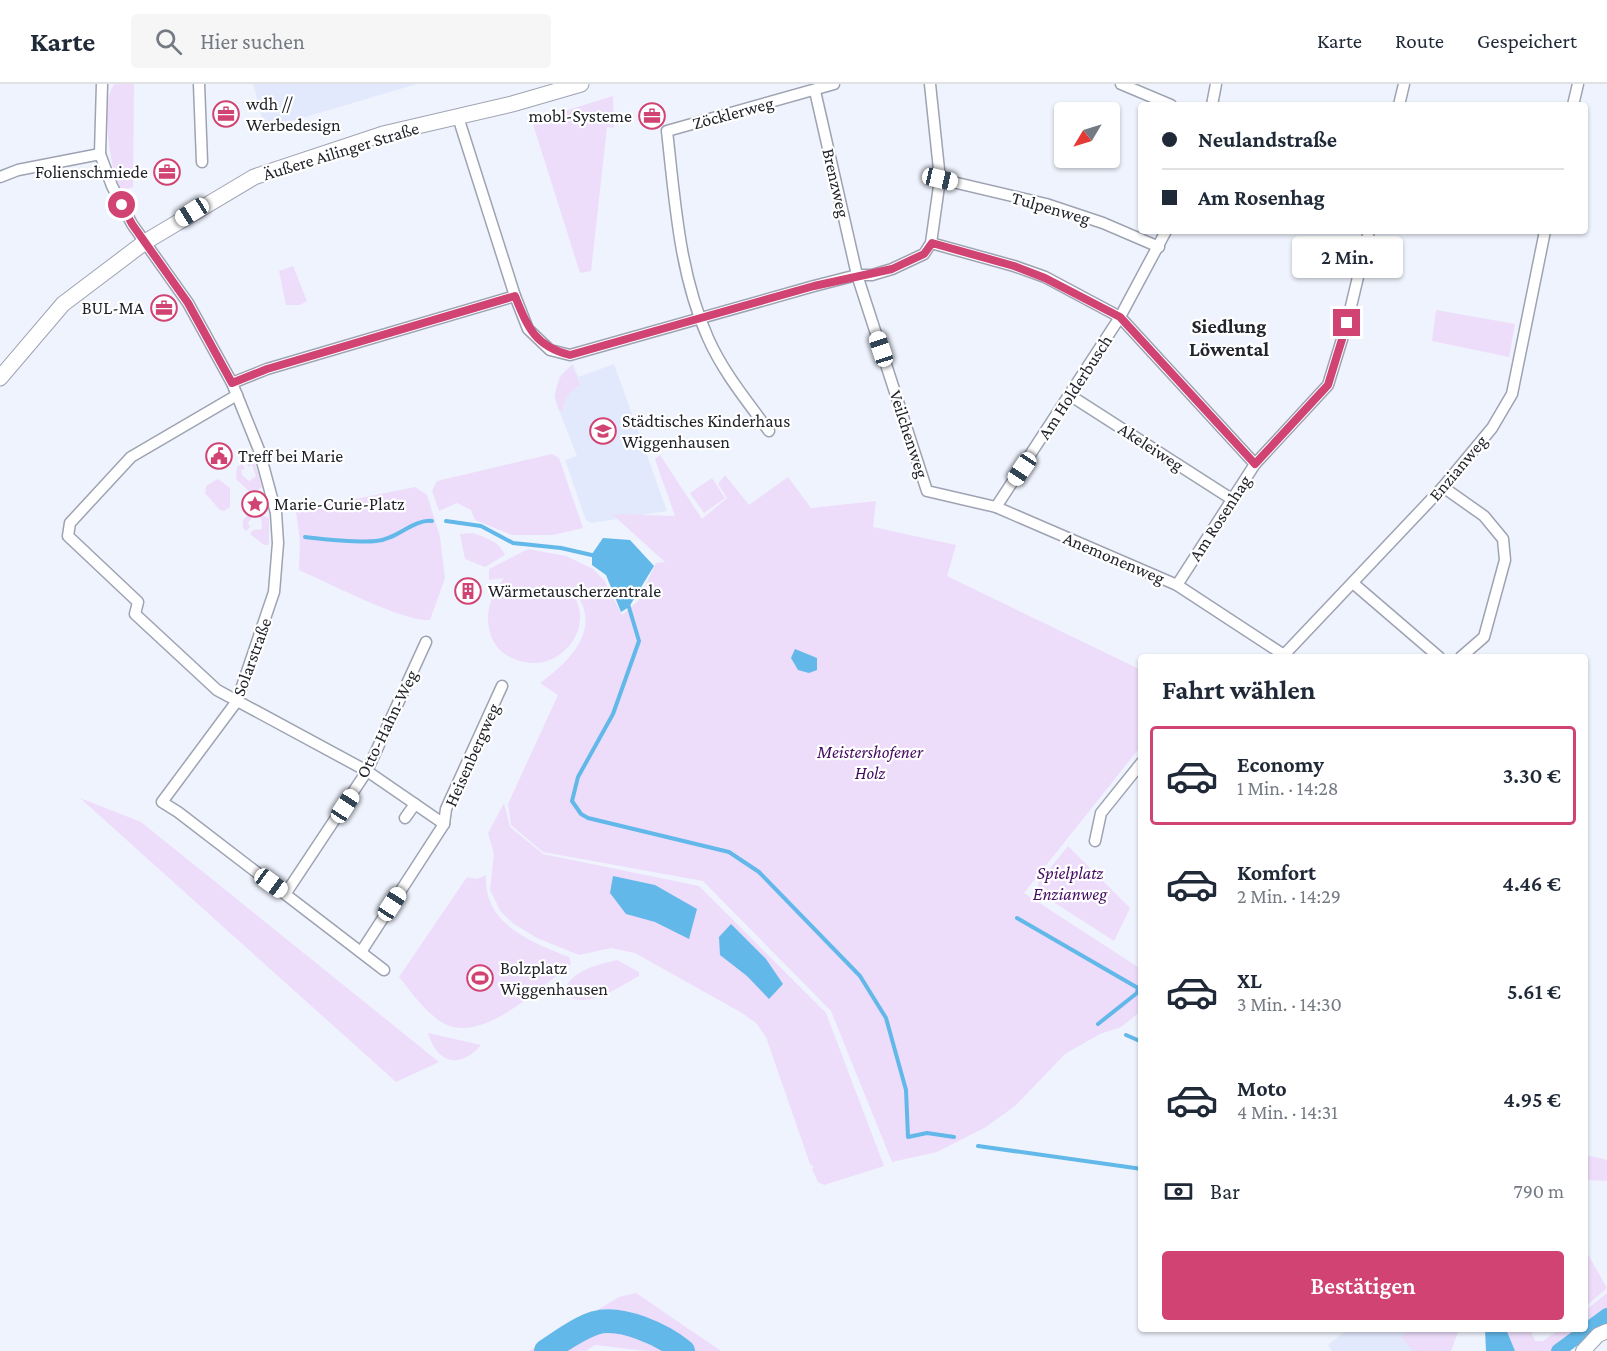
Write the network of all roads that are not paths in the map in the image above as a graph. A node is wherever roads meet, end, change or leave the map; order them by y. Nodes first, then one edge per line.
1 (102, 84) edge
2 (199, 84) edge
3 (581, 84) edge
4 (834, 84) edge
5 (930, 84) edge
6 (1121, 84) edge
7 (1216, 84) edge
8 (1404, 84) edge
9 (1578, 84) edge
10 (814, 91) junction
11 (1164, 102) edge
12 (1213, 102) edge
13 (1400, 102) edge
14 (1574, 102) edge
15 (458, 117) junction
16 (100, 154) junction
17 (202, 162) dead end
18 (0, 177) edge
19 (940, 179) junction
20 (1165, 234) edge
21 (1368, 234) edge
22 (1544, 234) edge
23 (145, 242) junction
24 (932, 243) junction
25 (1159, 247) junction
26 (857, 275) junction
27 (515, 296) junction
28 (1120, 317) junction
29 (701, 318) junction
30 (0, 378) edge
31 (232, 383) junction
32 (237, 395) junction
33 (1071, 396) junction
34 (769, 431) dead end
35 (1255, 464) junction
36 (1443, 487) junction
37 (927, 491) joint
38 (1230, 498) junction
39 (996, 507) junction
40 (1354, 584) junction
41 (1177, 585) junction
42 (426, 642) dead end
43 (1281, 654) edge
44 (1286, 654) edge
45 (1436, 654) edge
46 (1464, 654) edge
47 (502, 686) dead end
48 (237, 701) junction
49 (1138, 767) edge
50 (367, 771) junction
51 (415, 804) junction
52 (405, 818) dead end
53 (444, 824) junction
54 (1095, 841) dead end
55 (286, 893) junction
56 (361, 952) junction
57 (384, 970) dead end
58 (1607, 1331) edge
59 (1583, 1351) edge

1 - 16 street
2 - 17 street
3 - 15 main road, Äußere Ailinger Straße
4 - 10 street, Zöcklerweg
5 - 19 street
6 - 11 street
7 - 12 street
8 - 13 street
9 - 14 street
10 - 26 street, Brenzweg
10 - 29 street, Zöcklerweg
15 - 23 main road, Äußere Ailinger Straße
15 - 27 street
16 - 18 street
16 - 23 street, Solarstraße
19 - 24 street
19 - 25 street, Tulpenweg
20 - 25 street, Am Holderbusch
21 - 35 street, Am Rosenhag
22 - 36 street, Enzianweg
23 - 30 main road, Äußere Ailinger Straße
23 - 31 street, Solarstraße
24 - 26 street
24 - 28 street
25 - 28 street, Am Holderbusch
26 - 29 street
26 - 37 street, Veilchenweg
27 - 29 street
27 - 31 street
28 - 33 street, Am Holderbusch
28 - 35 street
29 - 34 street
31 - 32 street, Solarstraße
32 - 48 street, Solarstraße
32 - 48 street, Heisenbergweg
33 - 38 street, Akeleiweg
33 - 39 street, Am Holderbusch
35 - 38 street, Am Rosenhag
36 - 40 street, Enzianweg
36 - 46 street
37 - 39 street, Anemonenweg
38 - 41 street, Am Rosenhag
39 - 41 street, Anemonenweg
40 - 44 street, Enzianweg
40 - 45 street
41 - 43 street, Anemonenweg
42 - 50 street, Otto-Hahn-Weg
47 - 53 street, Heisenbergweg
48 - 50 street, Heisenbergweg
48 - 55 street, Solarstraße
49 - 54 street
50 - 51 street, Heisenbergweg
50 - 55 street, Otto-Hahn-Weg
51 - 52 street
51 - 53 street, Heisenbergweg
53 - 56 street, Heisenbergweg
55 - 56 street, Solarstraße
56 - 57 street, Solarstraße
58 - 59 street

